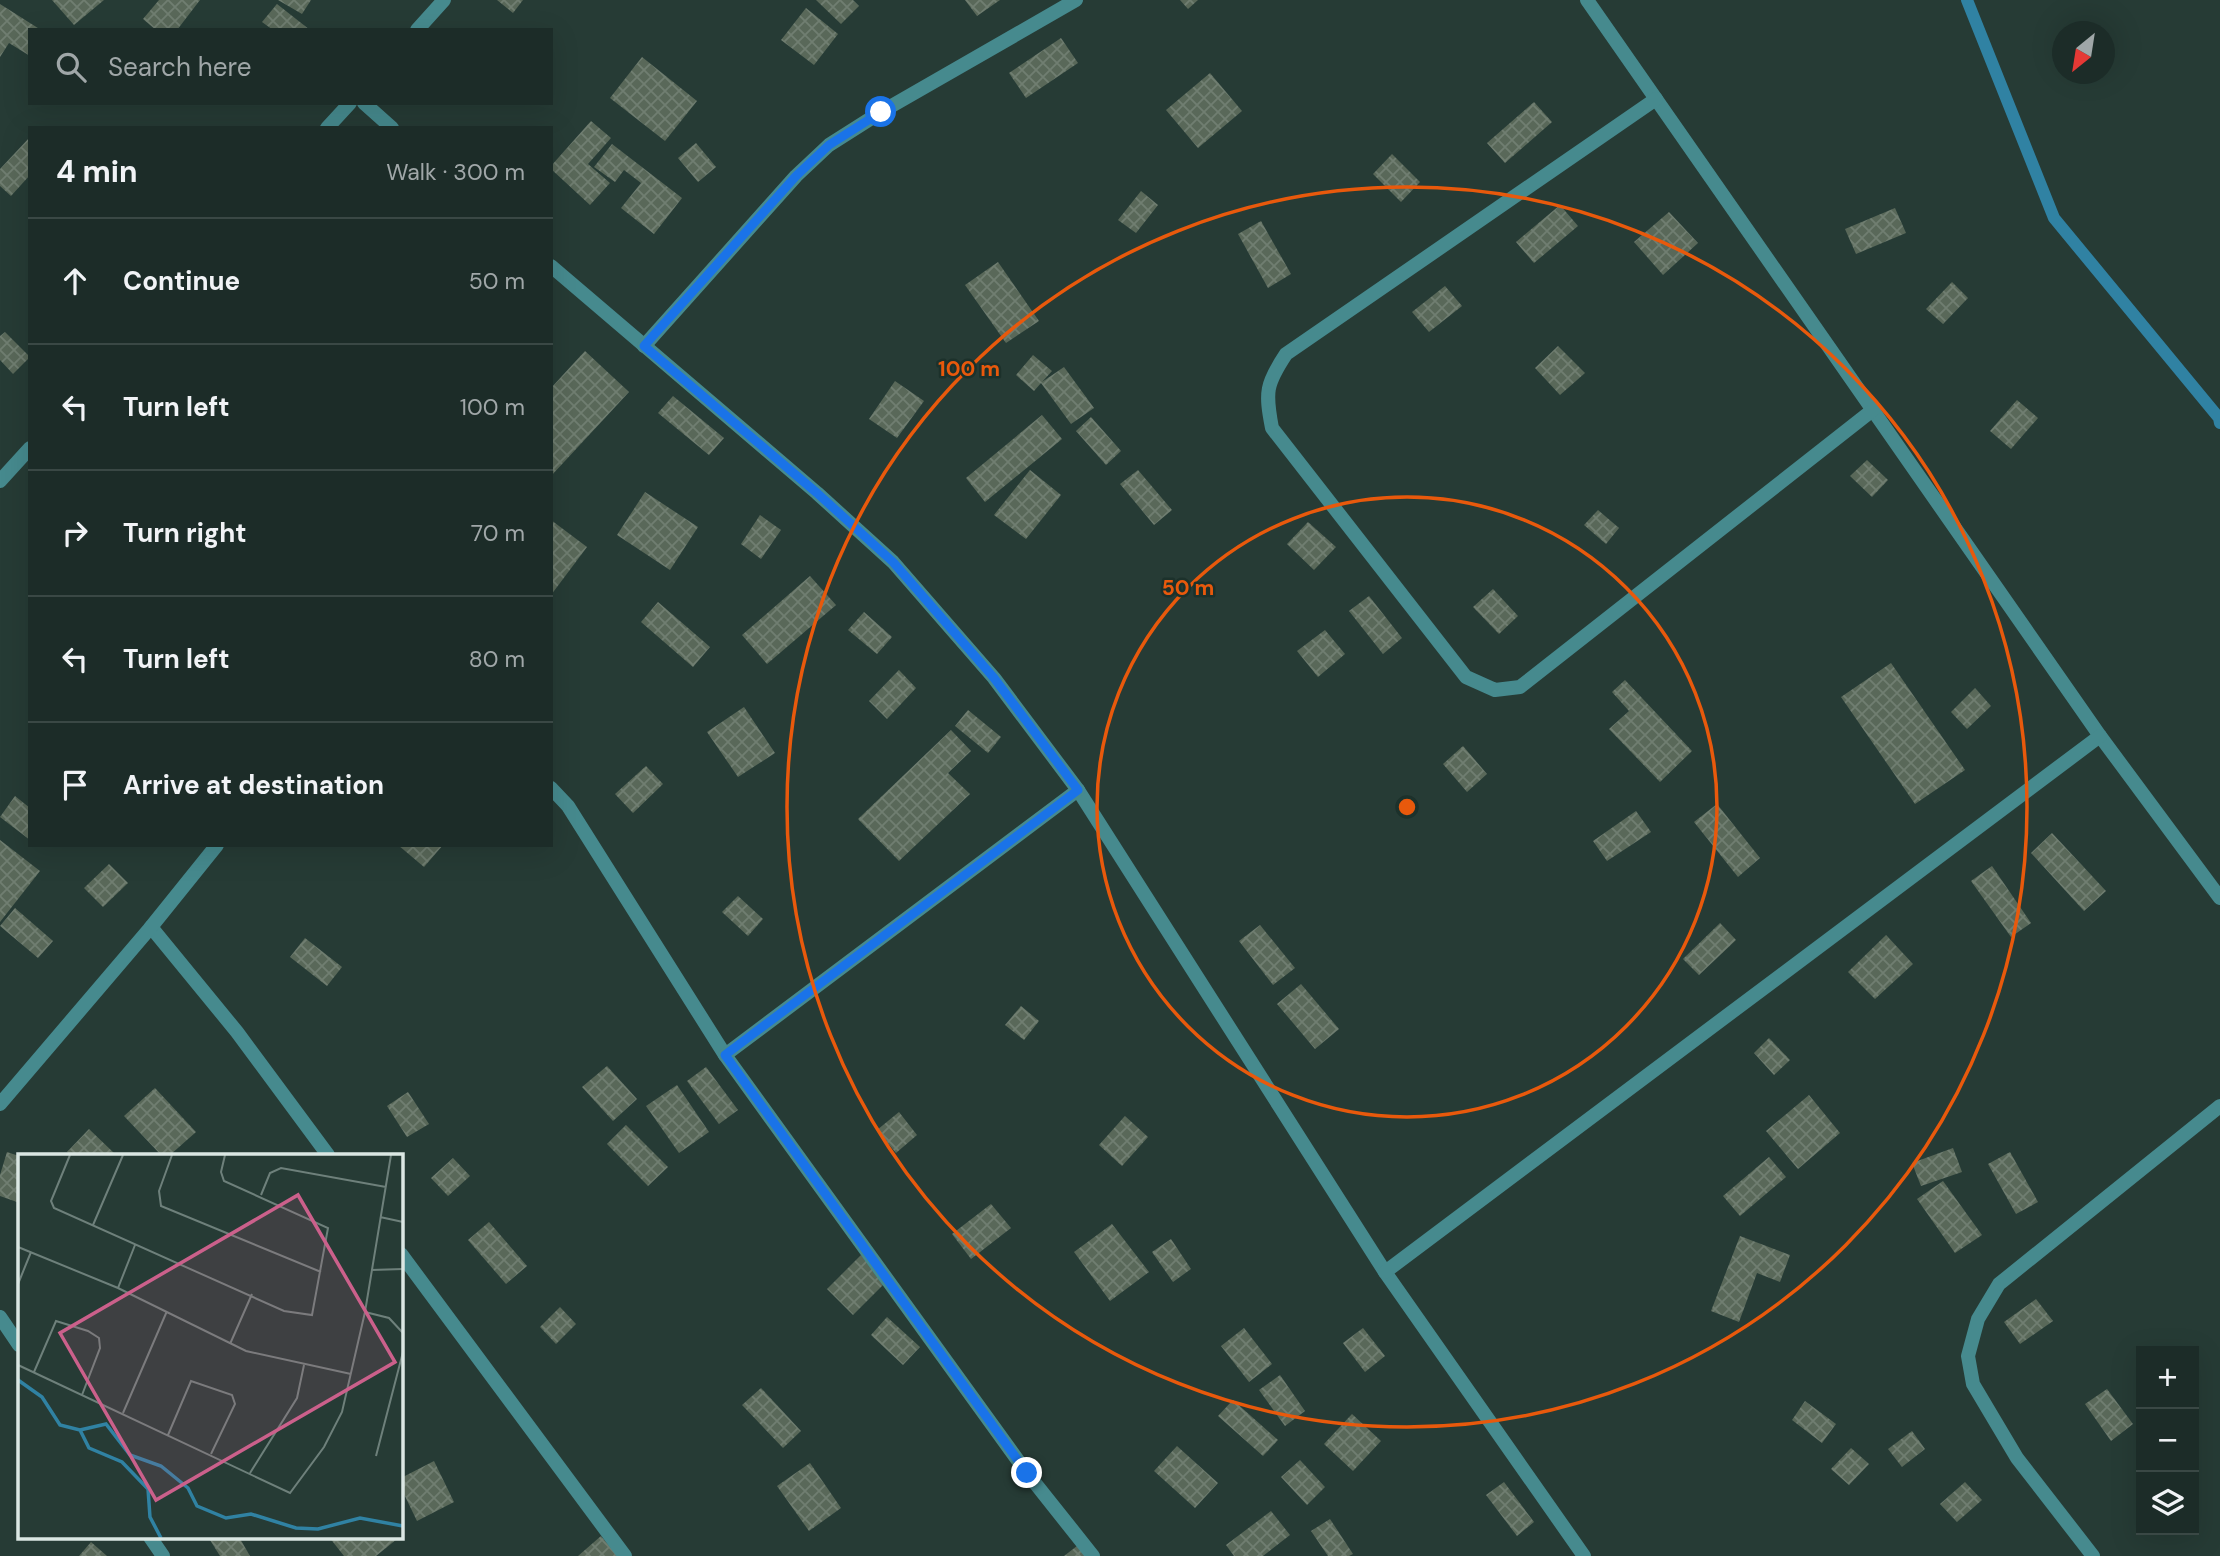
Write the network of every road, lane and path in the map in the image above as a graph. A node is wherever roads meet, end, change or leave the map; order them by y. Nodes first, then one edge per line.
1 (444, 0) edge
2 (1076, 0) edge
3 (1587, 0) edge
4 (419, 28) edge
5 (1656, 99) junction
6 (348, 105) edge
7 (366, 105) edge
8 (329, 126) edge
9 (390, 126) edge
10 (553, 268) edge
11 (644, 346) junction
12 (1874, 409) junction
13 (28, 450) edge
14 (3, 471) edge
15 (2100, 736) junction
16 (553, 790) edge
17 (1078, 790) junction
18 (215, 847) edge
19 (2220, 898) edge
20 (151, 927) junction
21 (725, 1055) junction
22 (0, 1104) edge
23 (2220, 1106) edge
24 (327, 1154) edge
25 (402, 1255) edge
26 (1385, 1272) junction
27 (0, 1317) edge
28 (18, 1344) edge
29 (151, 1538) edge
30 (163, 1556) edge
31 (625, 1556) edge
32 (1093, 1556) edge
33 (1584, 1556) edge
34 (2093, 1556) edge

1 - 4 street
2 - 11 street
3 - 5 street
5 - 12 street
5 - 12 street
6 - 8 street
7 - 9 street
10 - 11 street
11 - 17 street
12 - 15 street
13 - 14 street
15 - 19 street
15 - 26 street
16 - 21 street
17 - 21 street
17 - 26 street
18 - 20 street
20 - 22 street
20 - 24 street
21 - 32 street
23 - 34 street
25 - 31 street
26 - 33 street
27 - 28 street
29 - 30 street

